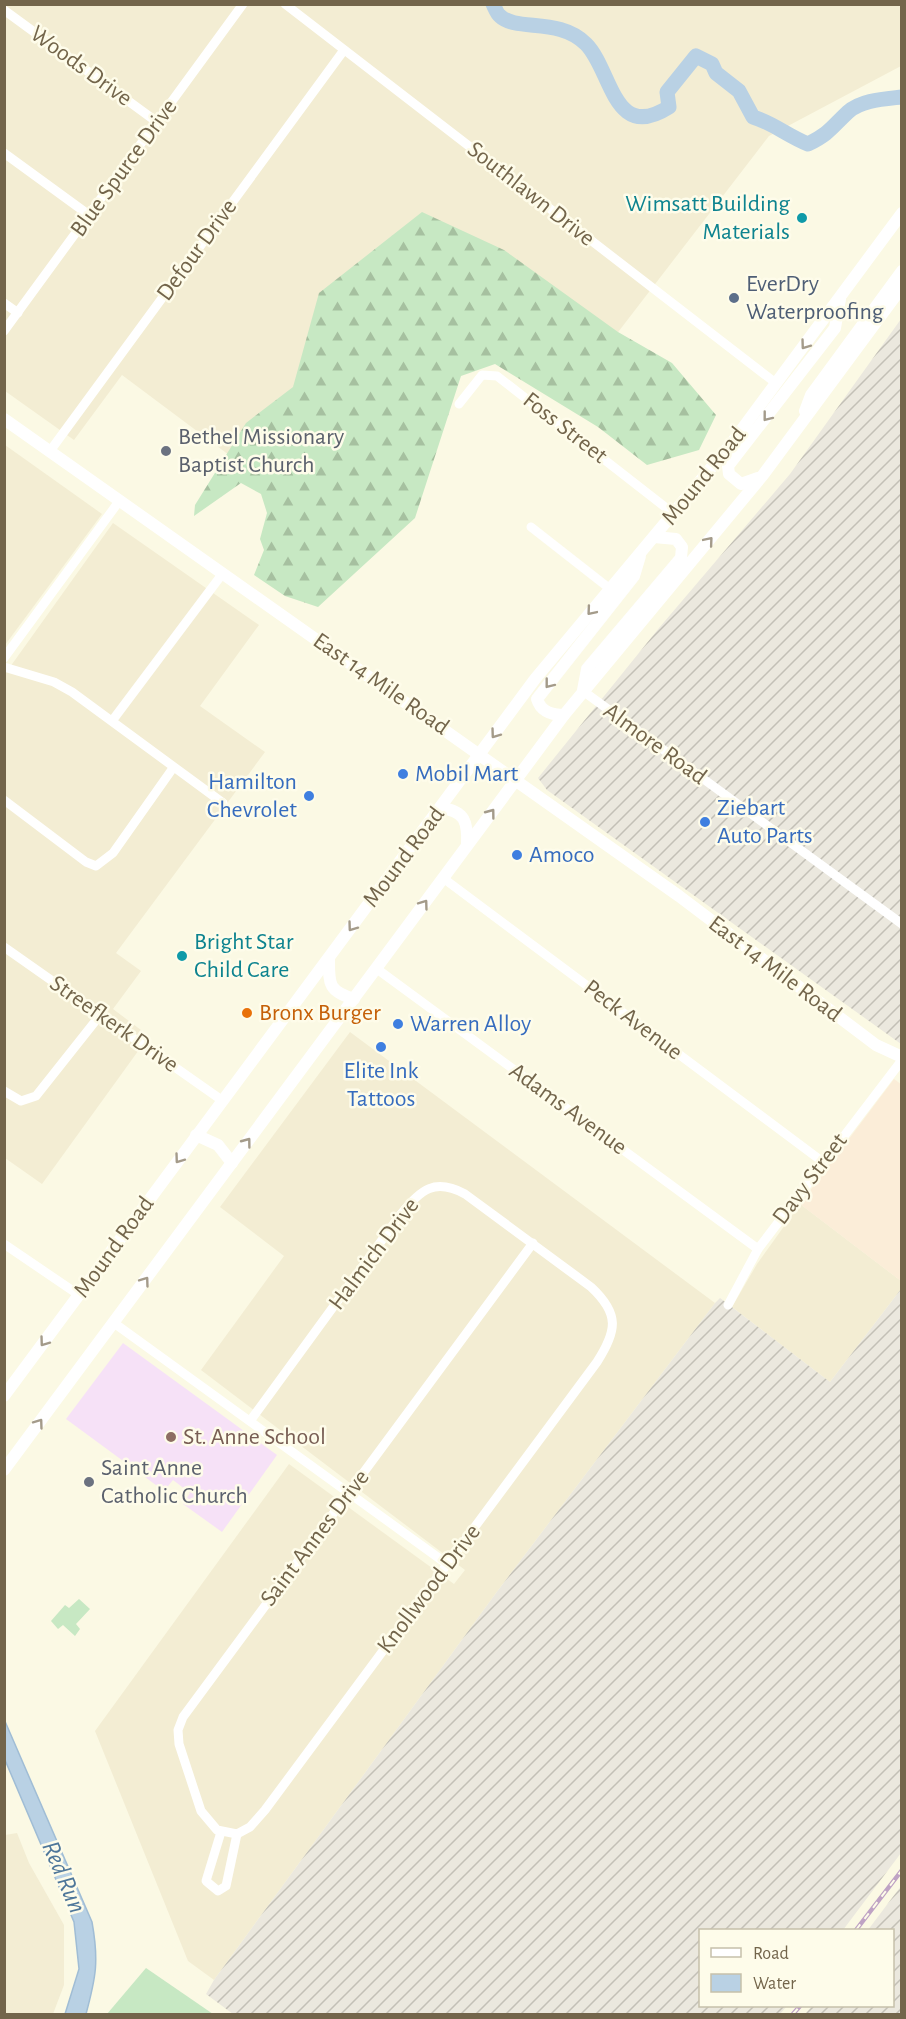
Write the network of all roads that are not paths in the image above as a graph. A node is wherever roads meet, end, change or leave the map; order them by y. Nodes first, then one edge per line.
1 (243, 4) edge
2 (285, 4) edge
3 (4, 10) edge
4 (344, 50) junction
5 (157, 122) junction
6 (4, 153) edge
7 (902, 213) edge
8 (89, 215) junction
9 (897, 224) edge
10 (902, 271) edge
11 (902, 287) edge
12 (840, 298) junction
13 (4, 303) edge
14 (18, 313) junction
15 (4, 331) edge
16 (777, 384) junction
17 (459, 404) dead end
18 (4, 419) edge
19 (799, 426) junction
20 (50, 451) junction
21 (763, 475) junction
22 (120, 500) junction
23 (674, 514) junction
24 (531, 527) dead end
25 (654, 537) junction
26 (223, 573) junction
27 (614, 592) junction
28 (4, 658) edge
29 (4, 667) edge
30 (583, 691) junction
31 (564, 715) junction
32 (112, 721) junction
33 (480, 754) junction
34 (173, 768) junction
35 (516, 780) junction
36 (4, 800) edge
37 (223, 803) dead end
38 (441, 808) junction
39 (467, 846) junction
40 (443, 878) junction
41 (902, 924) edge
42 (4, 947) edge
43 (329, 959) junction
44 (377, 969) junction
45 (354, 999) junction
46 (101, 1014) junction
47 (902, 1059) edge
48 (4, 1091) edge
49 (224, 1101) junction
50 (196, 1135) junction
51 (232, 1162) junction
52 (823, 1162) junction
53 (4, 1244) edge
54 (533, 1244) junction
55 (758, 1249) junction
56 (79, 1295) junction
57 (728, 1305) dead end
58 (114, 1323) junction
59 (4, 1396) edge
60 (250, 1421) junction
61 (4, 1470) edge
62 (349, 1493) junction
63 (447, 1564) junction
64 (221, 1832) junction
65 (237, 1834) junction

1 - 5 street, Blue Spurce Drive
2 - 4 street, Southlawn Drive
3 - 5 street, Woods Drive
4 - 16 street, Southlawn Drive
4 - 20 street, Defour Drive
5 - 8 street, Blue Spurce Drive
6 - 8 street
7 - 9 main road, Mound Road
8 - 14 street, Blue Spurce Drive
9 - 12 main road, Mound Road
10 - 19 main road
11 - 19 main road, Mound Road
12 -> 16 main road, Mound Road
12 -> 21 main road
13 - 14 street
14 - 15 street, Blue Spurce Drive
16 - 23 main road, Mound Road
17 - 23 street, Foss Street
18 - 20 main road, East 14 Mile Road
19 - 21 main road, Mound Road
20 - 22 main road, East 14 Mile Road
30 -> 21 main road, Mound Road
22 - 26 main road, East 14 Mile Road
22 - 28 street
23 - 25 main road, Mound Road
24 - 27 street
25 - 27 main road, Mound Road
25 - 30 main road
26 - 32 street
26 - 33 main road, East 14 Mile Road
27 -> 31 main road
27 -> 33 main road, Mound Road
29 - 32 street
30 - 31 main road, Mound Road
30 - 41 street, Almore Road
31 - 35 main road, Mound Road
32 - 34 street
33 - 35 main road, East 14 Mile Road
33 - 38 main road, Mound Road
34 - 36 street
34 - 37 street
39 -> 35 main road, Mound Road
35 - 47 main road, East 14 Mile Road
38 - 39 main road
38 -> 43 main road, Mound Road
39 - 40 main road, Mound Road
44 -> 40 main road, Mound Road
40 - 52 street, Peck Avenue
42 - 46 street, Streefkerk Drive
43 - 45 main road
43 - 49 main road, Mound Road
44 - 45 main road, Mound Road
44 - 55 street, Adams Avenue
51 -> 45 main road, Mound Road
46 - 48 street
46 - 49 street, Streefkerk Drive
47 - 52 street, Davy Street
49 - 50 main road, Mound Road
50 - 51 main road
50 -> 56 main road, Mound Road
58 -> 51 main road, Mound Road
52 - 55 street, Davy Street
53 - 56 street
54 - 60 street, Halmich Drive
54 - 62 street, Saint Annes Drive
54 - 63 street, Knollwood Drive
55 - 57 street, Davy Street
56 -> 59 main road, Mound Road
58 - 60 street
61 -> 58 main road, Mound Road
60 - 62 street
62 - 63 street
62 - 64 street, Saint Annes Drive
63 - 65 street, Knollwood Drive
64 - 65 street
64 - 65 street

